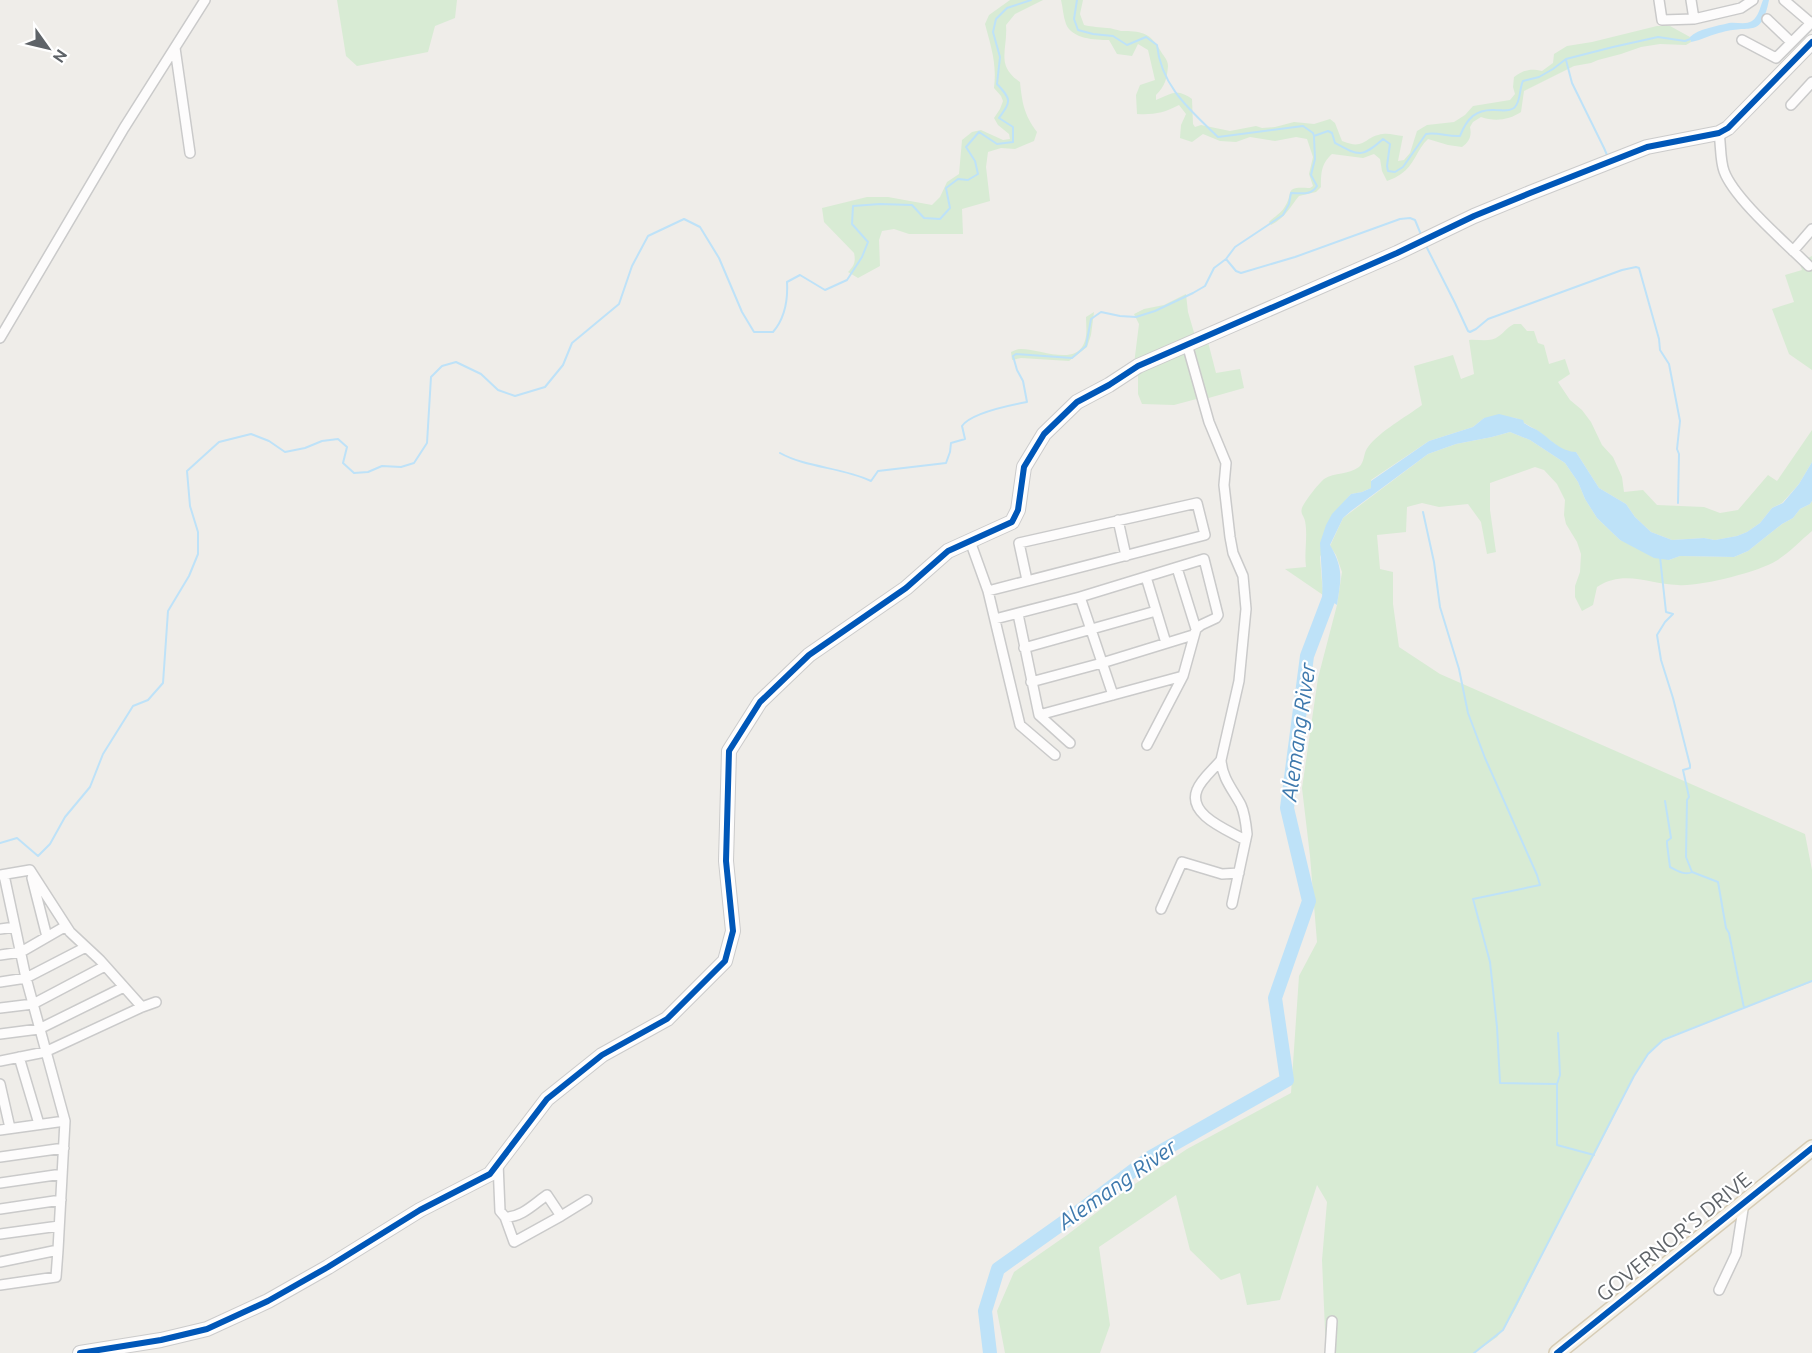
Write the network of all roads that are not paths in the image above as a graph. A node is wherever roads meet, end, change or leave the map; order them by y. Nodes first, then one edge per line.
1 (205, 0) edge
2 (1659, 0) edge
3 (1691, 0) edge
4 (1753, 0) edge
5 (1784, 0) edge
6 (1694, 19) junction
7 (1767, 19) dead end
8 (1811, 22) edge
9 (1743, 40) dead end
10 (1791, 42) junction
11 (1812, 43) edge
12 (175, 48) junction
13 (1812, 82) edge
14 (1791, 105) dead end
15 (1719, 133) junction
16 (190, 153) dead end
17 (1812, 229) edge
18 (1793, 251) junction
19 (1809, 266) dead end
20 (0, 338) edge
21 (1187, 344) junction
22 (1118, 520) junction
23 (970, 541) junction
24 (1126, 556) junction
25 (1177, 567) junction
26 (1146, 577) junction
27 (1028, 580) junction
28 (988, 591) junction
29 (1080, 597) junction
30 (1156, 611) junction
31 (1018, 614) junction
32 (995, 619) junction
33 (1092, 629) junction
34 (1195, 632) junction
35 (1166, 643) junction
36 (1024, 648) junction
37 (1102, 663) junction
38 (1183, 676) junction
39 (1031, 682) junction
40 (1113, 695) junction
41 (1039, 715) junction
42 (1070, 743) dead end
43 (1147, 745) dead end
44 (1054, 755) dead end
45 (1221, 760) junction
46 (1245, 840) junction
47 (30, 870) junction
48 (1239, 873) junction
49 (2, 875) edge
50 (5, 901) edge
51 (1232, 904) dead end
52 (1161, 909) dead end
53 (66, 926) junction
54 (15, 927) junction
55 (0, 929) edge
56 (47, 937) junction
57 (86, 947) junction
58 (21, 952) junction
59 (0, 955) edge
60 (105, 966) junction
61 (26, 978) junction
62 (0, 982) edge
63 (124, 987) junction
64 (156, 1002) dead end
65 (33, 1004) junction
66 (142, 1006) junction
67 (0, 1008) edge
68 (39, 1029) junction
69 (0, 1034) edge
70 (45, 1052) junction
71 (18, 1057) junction
72 (0, 1060) edge
73 (0, 1084) edge
74 (65, 1120) junction
75 (39, 1124) junction
76 (5, 1129) edge
77 (64, 1148) junction
78 (1812, 1148) edge
79 (0, 1157) edge
80 (498, 1163) junction
81 (62, 1174) junction
82 (0, 1183) edge
83 (61, 1200) junction
84 (587, 1200) dead end
85 (1744, 1203) junction
86 (0, 1209) edge
87 (561, 1216) junction
88 (505, 1217) junction
89 (60, 1226) junction
90 (0, 1234) edge
91 (58, 1250) junction
92 (0, 1262) edge
93 (0, 1285) edge
94 (1719, 1290) dead end
95 (1332, 1321) dead end
96 (80, 1353) edge
97 (1330, 1353) edge
98 (1557, 1353) edge

1 - 12 street
2 - 6 street
3 - 6 street
4 - 6 street
5 - 8 street
7 - 10 street
8 - 10 street
9 - 10 street
11 - 15 street
12 - 16 street
12 - 20 street
13 - 14 street
15 - 18 street
15 - 21 street
17 - 18 street
18 - 19 street
21 - 23 street
21 - 45 street
22 - 24 street
22 - 24 street
22 - 27 street
23 - 28 street
23 - 80 street
24 - 27 street
25 - 26 street
25 - 34 street
25 - 34 street
26 - 29 street
26 - 30 street
27 - 28 street
28 - 32 street
29 - 31 street
29 - 33 street
30 - 33 street
30 - 35 street
31 - 32 street
31 - 36 street
32 - 44 street
33 - 36 street
33 - 37 street
34 - 35 street
34 - 38 street
35 - 37 street
36 - 39 street
37 - 39 street
37 - 40 street
38 - 40 street
38 - 43 street
39 - 41 street
40 - 41 street
41 - 42 street
45 - 46 street
45 - 46 street
46 - 48 street
47 - 49 street
47 - 53 street
47 - 56 street
48 - 51 street
48 - 52 street
49 - 50 street
50 - 54 street
53 - 56 street
53 - 57 street
54 - 55 street
54 - 58 street
56 - 58 street
57 - 60 street
57 - 61 street
58 - 59 street
58 - 61 street
60 - 63 street
60 - 65 street
61 - 62 street
61 - 65 street
63 - 66 street
63 - 68 street
64 - 66 street
65 - 67 street
65 - 68 street
66 - 70 street
68 - 69 street
68 - 70 street
70 - 71 street
70 - 74 street
71 - 72 street
71 - 75 street
73 - 76 street
74 - 75 street
74 - 77 street
75 - 76 street
77 - 79 street
77 - 81 street
78 - 85 main road, GOVERNOR'S DRIVE
80 - 88 street
80 - 96 street
81 - 82 street
81 - 83 street
83 - 86 street
83 - 89 street
84 - 87 street
85 - 94 street
85 - 98 main road, GOVERNOR'S DRIVE
87 - 88 street
87 - 88 street
89 - 90 street
89 - 91 street
91 - 92 street
91 - 93 street
95 - 97 street

